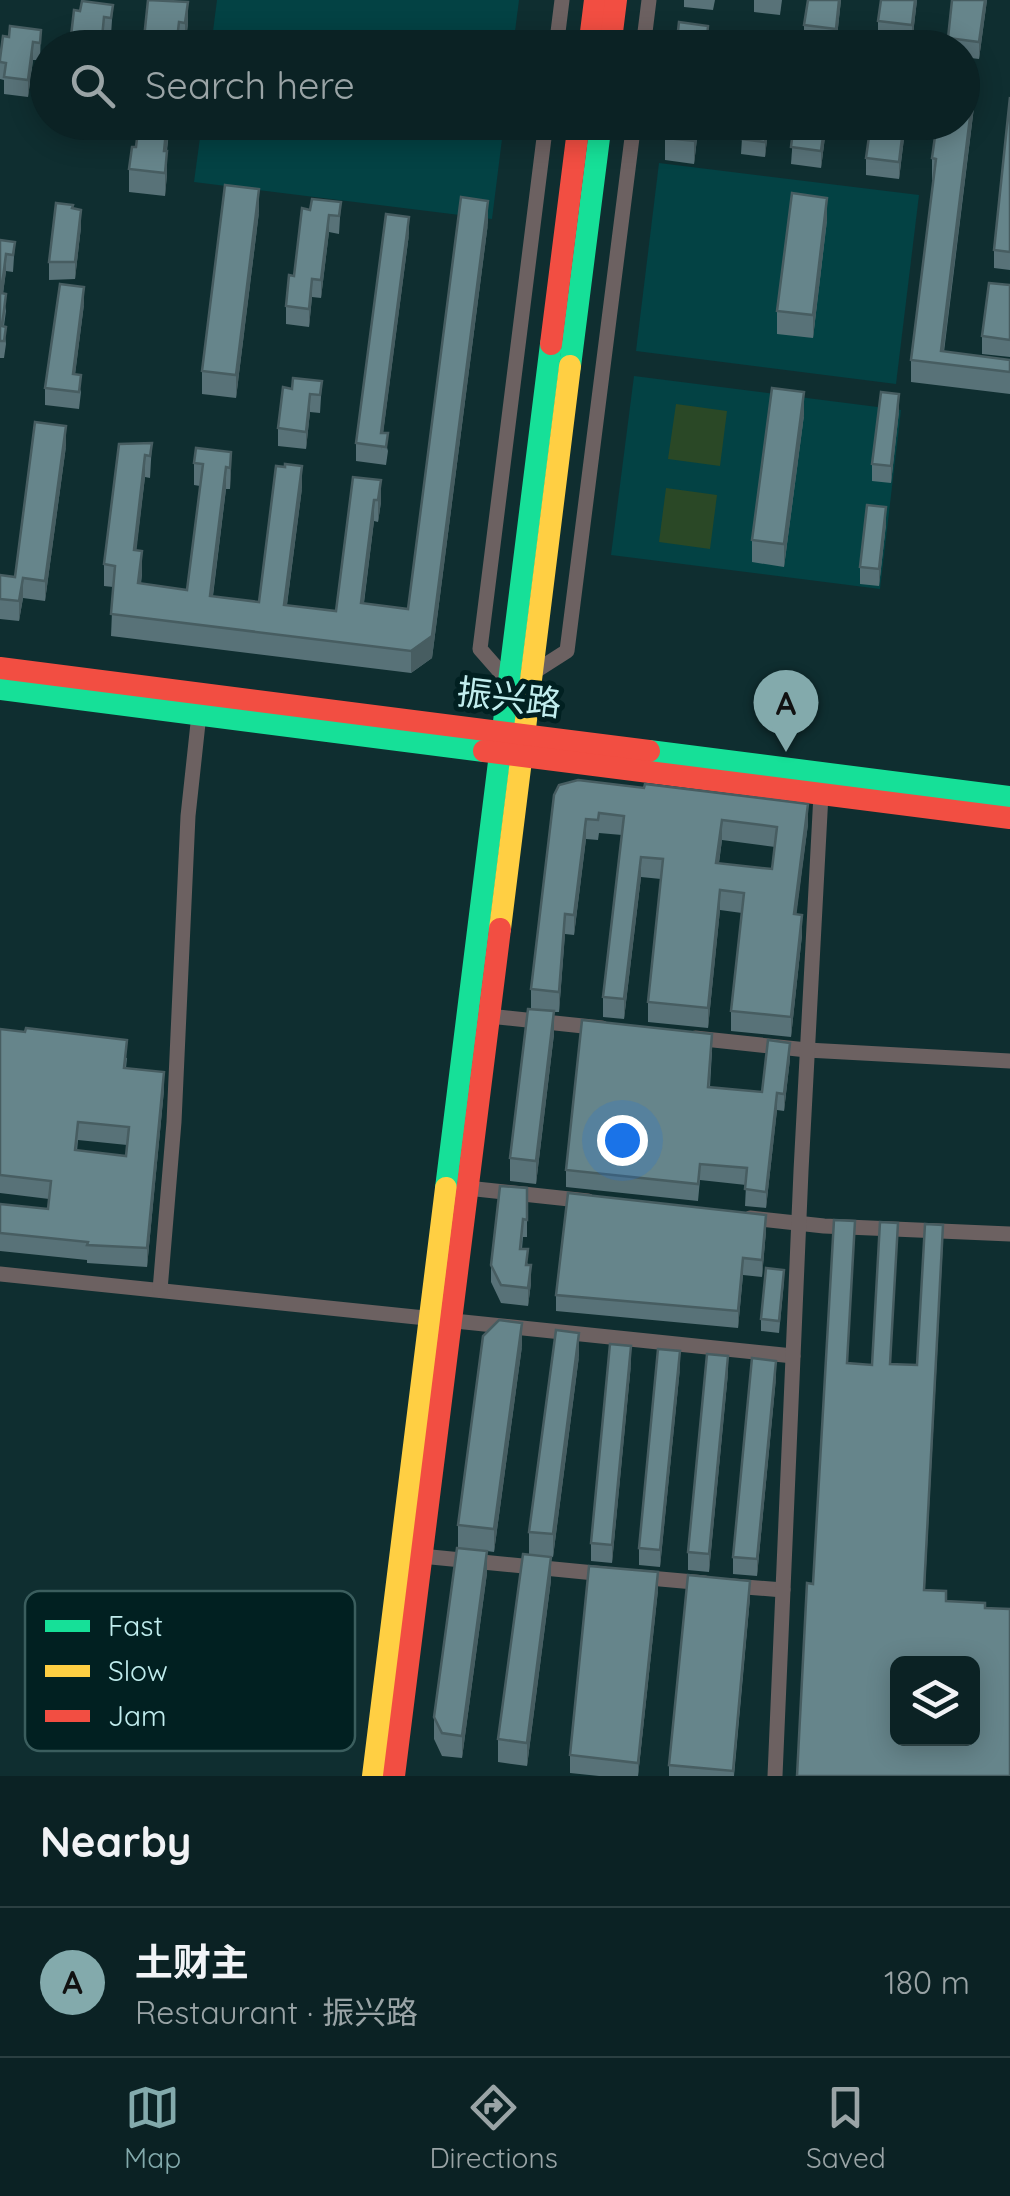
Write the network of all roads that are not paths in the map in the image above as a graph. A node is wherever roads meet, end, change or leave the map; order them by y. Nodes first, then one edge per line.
1 (562, 0) edge
2 (595, 0) edge
3 (616, 0) edge
4 (649, 0) edge
5 (558, 30) edge
6 (591, 30) edge
7 (612, 30) edge
8 (645, 30) edge
9 (544, 140) edge
10 (577, 140) edge
11 (597, 140) edge
12 (632, 140) edge
13 (0, 668) edge
14 (520, 678) junction
15 (0, 689) edge
16 (199, 714) junction
17 (512, 744) junction
18 (821, 794) junction
19 (1010, 797) edge
20 (1010, 818) edge
21 (489, 1016) junction
22 (620, 1030) edge
23 (676, 1036) edge
24 (807, 1050) junction
25 (1010, 1061) edge
26 (467, 1188) junction
27 (604, 1202) edge
28 (740, 1217) edge
29 (799, 1223) junction
30 (1010, 1234) edge
31 (0, 1274) edge
32 (160, 1290) junction
33 (440, 1319) junction
34 (793, 1356) junction
35 (421, 1556) junction
36 (783, 1590) junction
37 (372, 1776) edge
38 (394, 1776) edge
39 (776, 1776) edge

1 - 5 street
2 - 6 main road
3 - 7 main road
4 - 8 street
9 - 14 street
10 - 14 main road
11 - 14 main road
12 - 14 street
13 - 17 main road, 振兴路
14 - 17 main road
15 - 16 main road, 振兴路
16 - 17 main road, 振兴路
16 - 32 street
17 - 18 main road, 振兴路
17 - 19 main road, 振兴路
17 - 21 main road
17 - 33 main road
18 - 20 main road, 振兴路
18 - 24 street
21 - 22 street
21 - 26 main road
23 - 24 street
24 - 25 street
24 - 29 street
26 - 27 street
26 - 33 main road
28 - 29 street
29 - 30 street
29 - 34 street
31 - 32 street
32 - 33 street
33 - 34 street
33 - 35 main road
33 - 37 main road
34 - 36 street
35 - 36 street
35 - 38 main road
36 - 39 street

